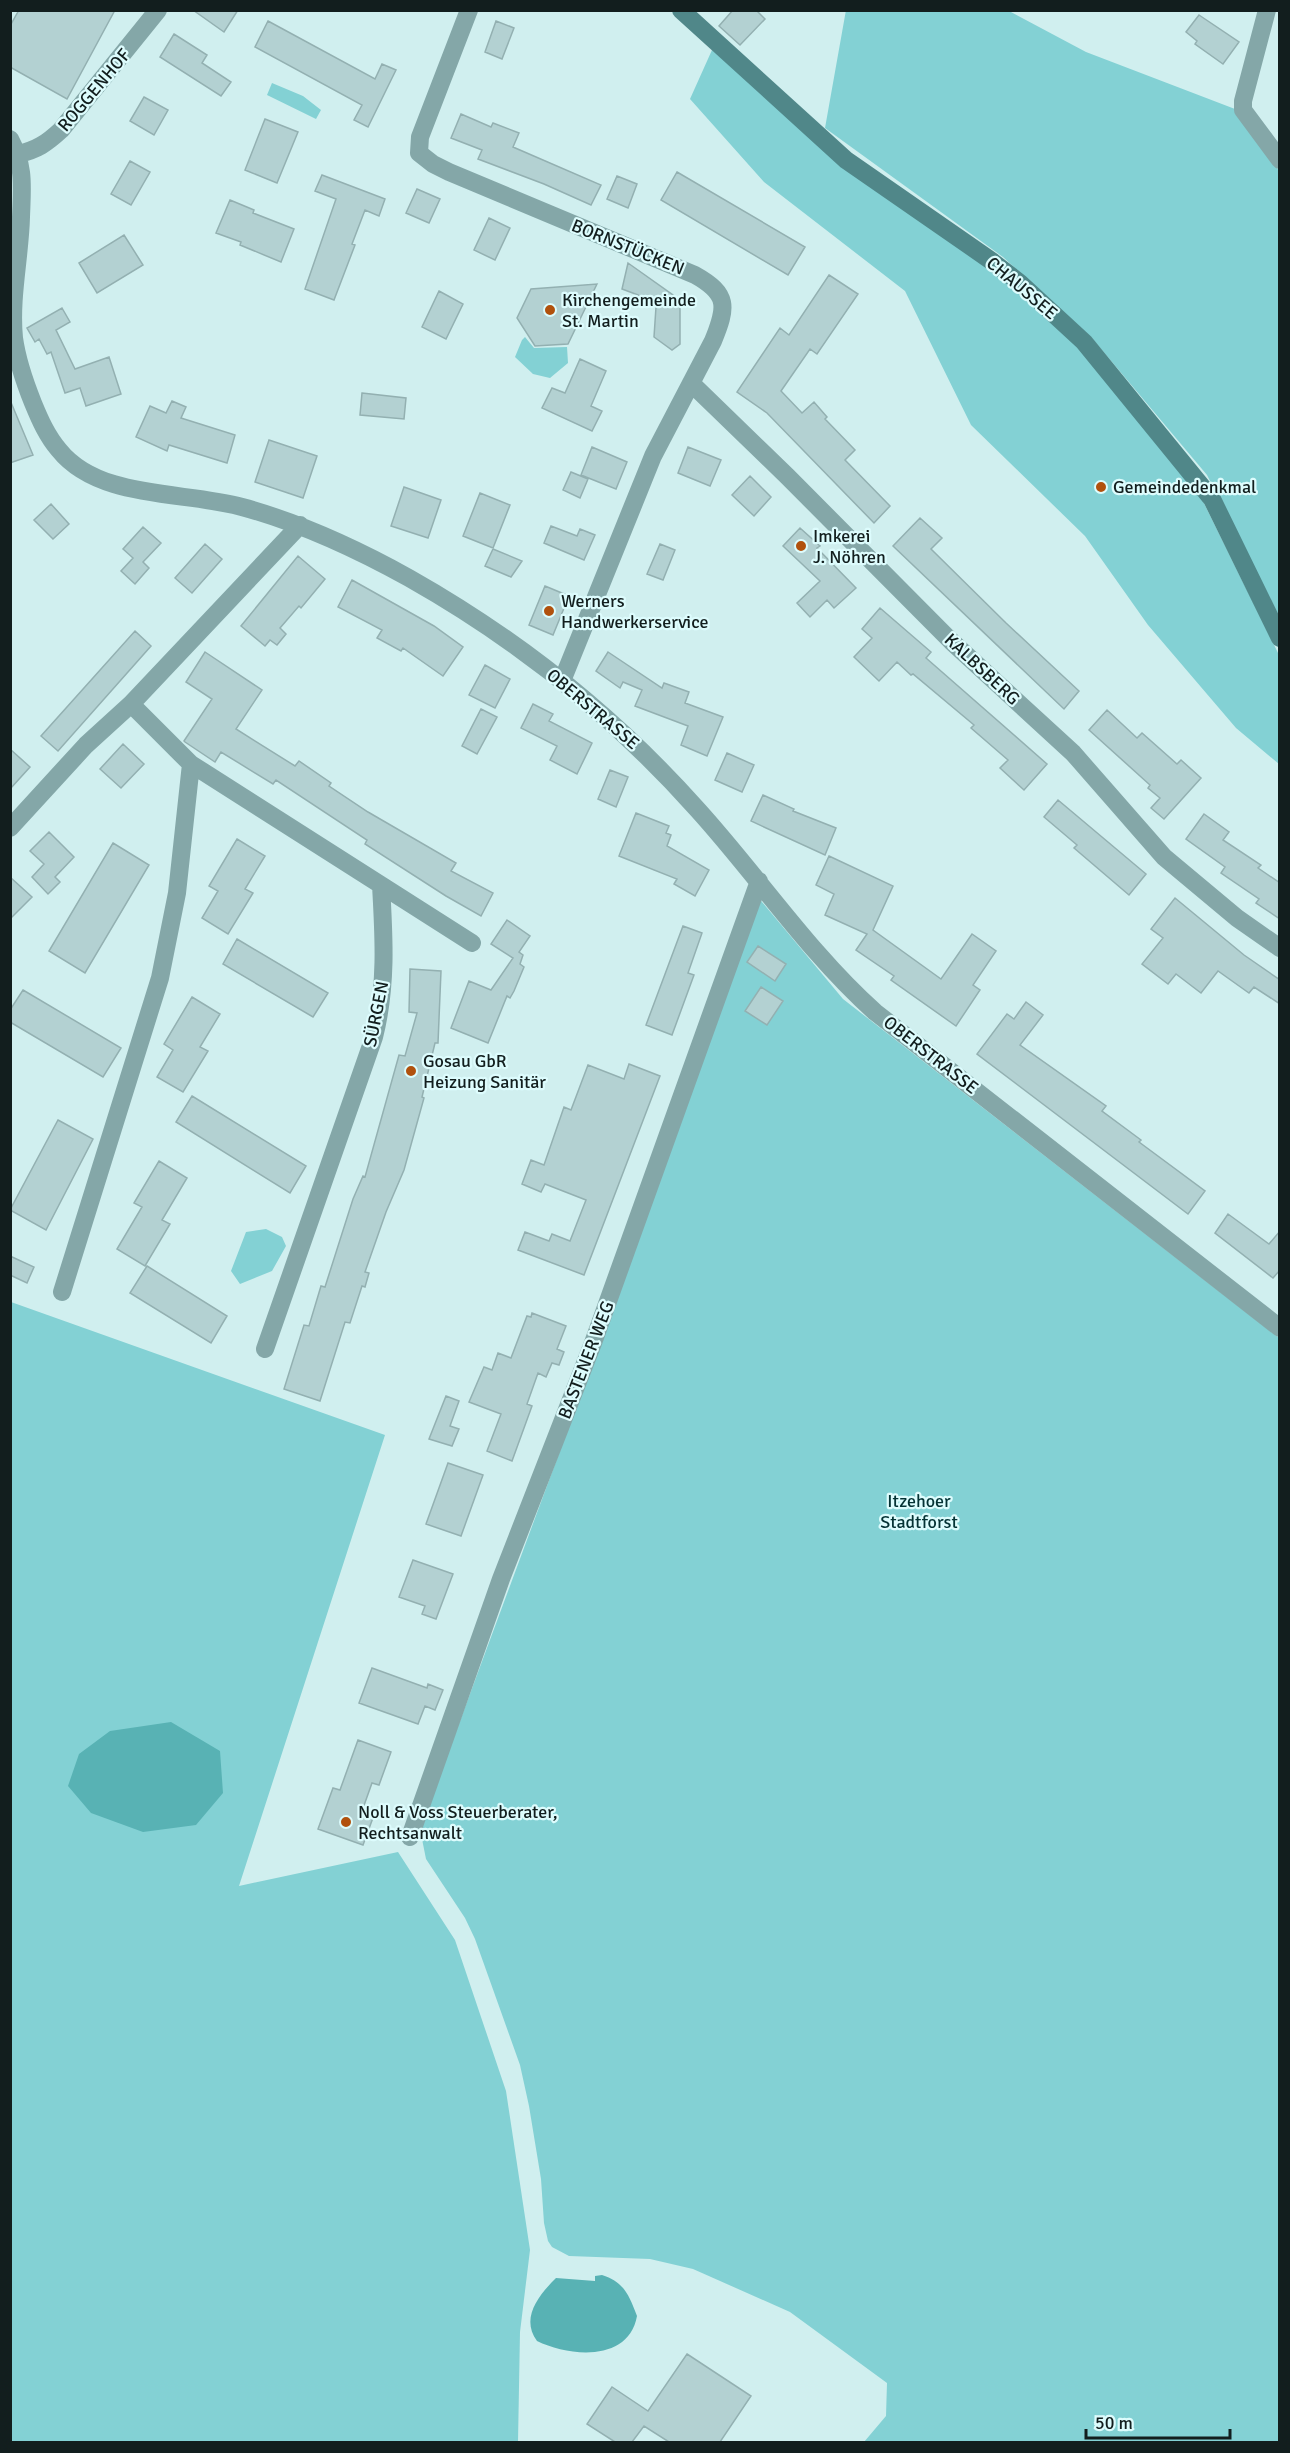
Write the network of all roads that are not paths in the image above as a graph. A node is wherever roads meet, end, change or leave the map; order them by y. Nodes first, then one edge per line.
1 (158, 10) edge
2 (469, 10) edge
3 (681, 10) edge
4 (1267, 10) edge
5 (14, 146) edge
6 (1280, 160) edge
7 (691, 383) junction
8 (300, 525) junction
9 (1280, 638) edge
10 (562, 681) junction
11 (131, 704) junction
12 (191, 764) junction
13 (10, 828) edge
14 (759, 881) junction
15 (381, 885) junction
16 (472, 943) dead end
17 (1280, 948) edge
18 (62, 1292) dead end
19 (1280, 1328) edge
20 (265, 1349) dead end
21 (410, 1837) dead end

1 - 5 street, ROGGENHOF
2 - 7 street, BORNSTÜCKEN
3 - 9 street, CHAUSSEE
4 - 6 street
5 - 8 street, OBERSTRASSE
7 - 10 street, BORNSTÜCKEN
7 - 17 street, KALBSBERG
8 - 10 street, OBERSTRASSE
8 - 11 street
10 - 14 street, OBERSTRASSE
11 - 12 street
11 - 13 street
12 - 15 street
12 - 18 street
14 - 19 street, OBERSTRASSE
14 - 21 street, BASTENER WEG
15 - 16 street
15 - 20 street, SÜRGEN

